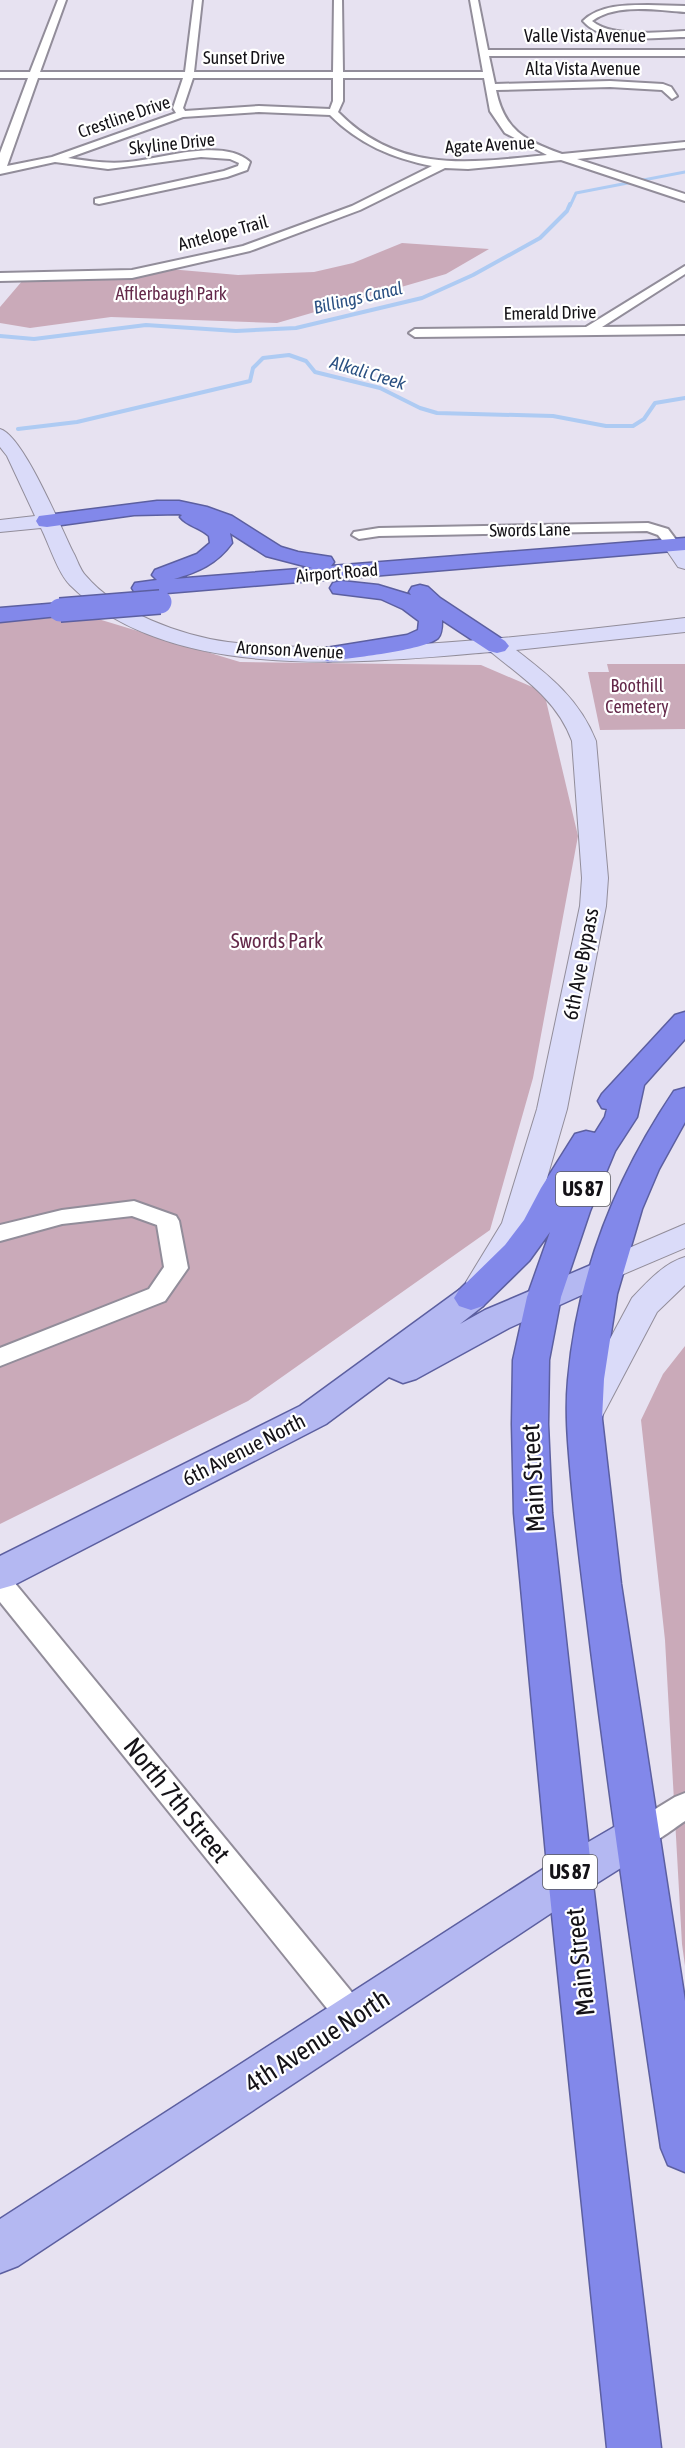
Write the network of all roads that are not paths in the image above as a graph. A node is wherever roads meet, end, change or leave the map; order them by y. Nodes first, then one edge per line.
1 (62, 0) edge
2 (198, 0) edge
3 (338, 0) edge
4 (474, 0) edge
5 (685, 9) edge
6 (627, 34) junction
7 (685, 34) edge
8 (484, 53) junction
9 (634, 53) junction
10 (685, 53) edge
11 (33, 74) junction
12 (337, 74) junction
13 (0, 75) edge
14 (189, 75) junction
15 (488, 75) junction
16 (491, 87) junction
17 (672, 96) dead end
18 (333, 112) junction
19 (182, 114) junction
20 (685, 145) edge
21 (561, 158) junction
22 (55, 159) junction
23 (442, 165) junction
24 (1, 171) edge
25 (685, 198) edge
26 (99, 201) dead end
27 (685, 269) edge
28 (0, 277) edge
29 (591, 329) junction
30 (685, 330) edge
31 (415, 333) dead end
32 (0, 435) edge
33 (145, 509) junction
34 (47, 521) junction
35 (0, 526) edge
36 (359, 535) dead end
37 (681, 551) edge
38 (523, 558) junction
39 (465, 563) junction
40 (144, 590) junction
41 (0, 601) edge
42 (52, 604) junction
43 (0, 615) edge
44 (685, 625) edge
45 (328, 654) junction
46 (508, 655) junction
47 (685, 1021) edge
48 (629, 1085) junction
49 (677, 1109) edge
50 (0, 1233) edge
51 (685, 1235) edge
52 (685, 1268) edge
53 (605, 1271) junction
54 (544, 1297) junction
55 (471, 1298) junction
56 (0, 1357) edge
57 (313, 1415) junction
58 (584, 1420) junction
59 (0, 1574) edge
60 (0, 1583) edge
61 (685, 1806) edge
62 (636, 1836) junction
63 (570, 1876) junction
64 (353, 2017) junction
65 (685, 2148) edge
66 (0, 2248) edge
67 (634, 2448) edge

1 - 11 street
2 - 14 street
3 - 12 street
4 - 8 street
5 - 6 street
6 - 7 street
6 - 9 street
8 - 9 street, Valle Vista Avenue
8 - 15 street
9 - 10 street, Valle Vista Avenue
11 - 13 street, Sunset Drive
11 - 14 street, Sunset Drive
11 - 24 street
12 - 14 street, Sunset Drive
12 - 15 street, Sunset Drive
12 - 18 street
14 - 19 street
15 - 16 street
16 - 17 street, Alta Vista Avenue
16 - 21 street
18 - 19 street, Crestline Drive
18 - 23 street, Agate Avenue
19 - 22 street, Crestline Drive
20 - 21 street
21 - 23 street, Agate Avenue
21 - 25 street
22 - 24 street, Crestline Drive
22 - 26 street, Skyline Drive
23 - 28 street, Antelope Trail
27 - 29 street
29 - 30 street, Emerald Drive
29 - 31 street, Emerald Drive
32 - 34 main road, Aronson Avenue
33 - 34 highway
33 - 39 highway
33 - 40 highway
34 - 35 main road
34 - 45 main road, Aronson Avenue
36 - 37 street, Swords Lane
37 - 38 highway, Airport Road
38 - 39 highway, Airport Road
38 - 46 highway
39 - 40 highway, Airport Road
40 - 42 highway, bridge
40 - 42 highway
40 - 45 highway
41 - 42 highway
42 - 43 highway
44 - 46 main road
45 - 46 main road, Aronson Avenue
46 - 55 main road, 6th Ave Bypass
47 - 48 highway, US 87
48 - 54 highway, US 87
48 - 55 highway
49 - 53 highway, US 87
50 - 56 street
51 - 53 main road
52 - 58 main road
53 - 54 main road
53 - 58 highway, US 87
54 - 57 main road
54 - 63 highway, Main Street / US 87
55 - 57 main road, 6th Avenue North
57 - 59 main road, 6th Avenue North
58 - 62 highway, US 87
60 - 64 street, North 7th Street
61 - 62 street
62 - 63 main road, 4th Avenue North
62 - 65 highway, US 87
63 - 64 main road, 4th Avenue North
63 - 67 highway, Main Street / US 87
64 - 66 main road, 4th Avenue North

